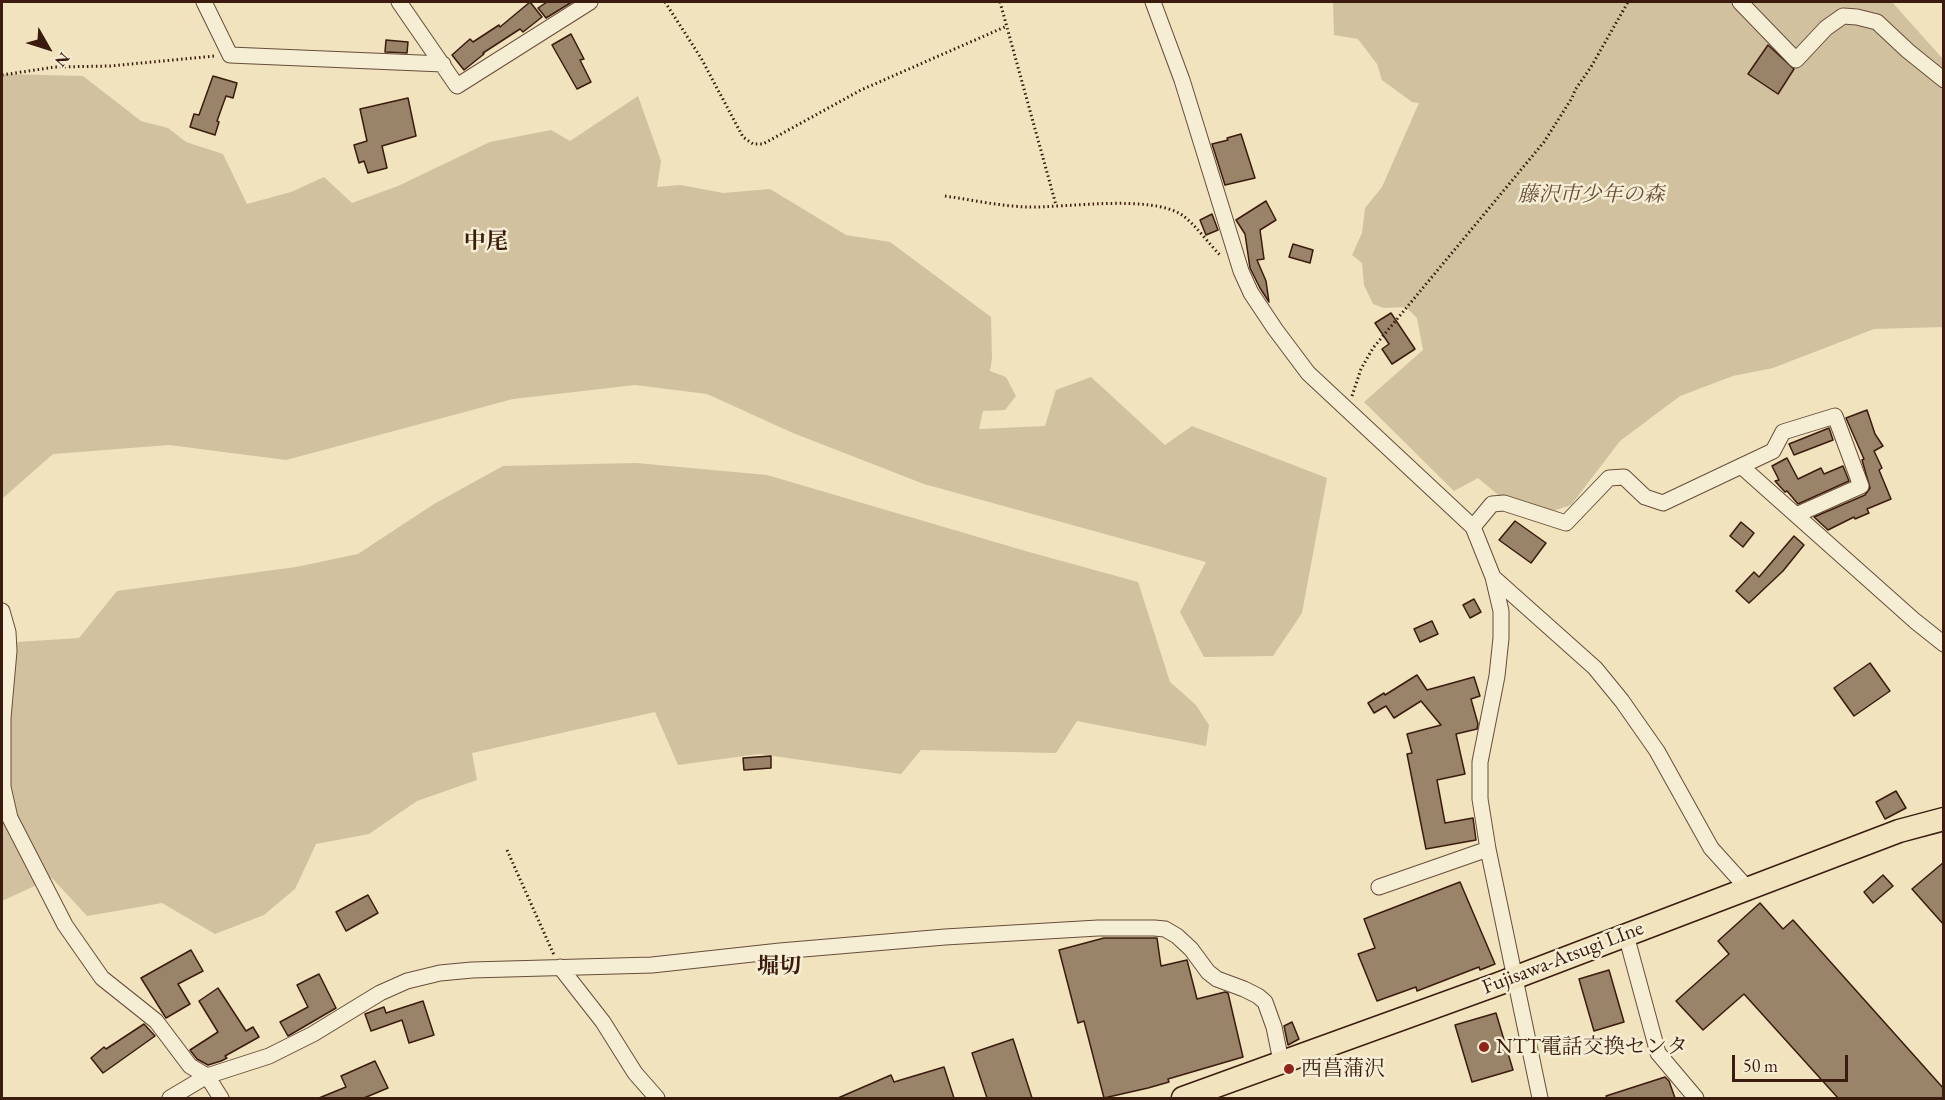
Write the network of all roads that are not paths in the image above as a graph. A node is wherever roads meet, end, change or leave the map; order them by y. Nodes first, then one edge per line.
1 (204, 2) edge
2 (399, 2) edge
3 (590, 2) edge
4 (1153, 2) edge
5 (1740, 2) edge
6 (442, 64) junction
7 (1944, 80) edge
8 (1741, 466) junction
9 (1796, 515) junction
10 (1473, 527) junction
11 (1493, 577) junction
12 (2, 611) edge
13 (1944, 644) edge
14 (1944, 819) edge
15 (1488, 849) junction
16 (1379, 887) dead end
17 (1748, 889) junction
18 (1626, 935) junction
19 (560, 968) junction
20 (1515, 977) junction
21 (1281, 1061) junction
22 (207, 1076) junction
23 (170, 1098) edge
24 (221, 1098) edge
25 (657, 1098) edge
26 (1183, 1098) edge
27 (1540, 1098) edge
28 (1696, 1098) edge

1 - 6 street
2 - 6 street
3 - 6 street
4 - 10 street
5 - 7 street
8 - 9 street
8 - 9 street
8 - 10 street
9 - 13 street
10 - 11 street
11 - 15 street
11 - 17 street
12 - 22 street
14 - 17 main road, Fujisawa-Atsugi LIne
15 - 16 street
15 - 20 street
17 - 18 main road, Fujisawa-Atsugi LIne
18 - 20 main road, Fujisawa-Atsugi LIne
18 - 28 street
19 - 21 street
19 - 22 street
19 - 25 street
20 - 21 main road, Fujisawa-Atsugi LIne
20 - 27 street
21 - 26 main road, Fujisawa-Atsugi LIne
22 - 23 street
22 - 24 street

